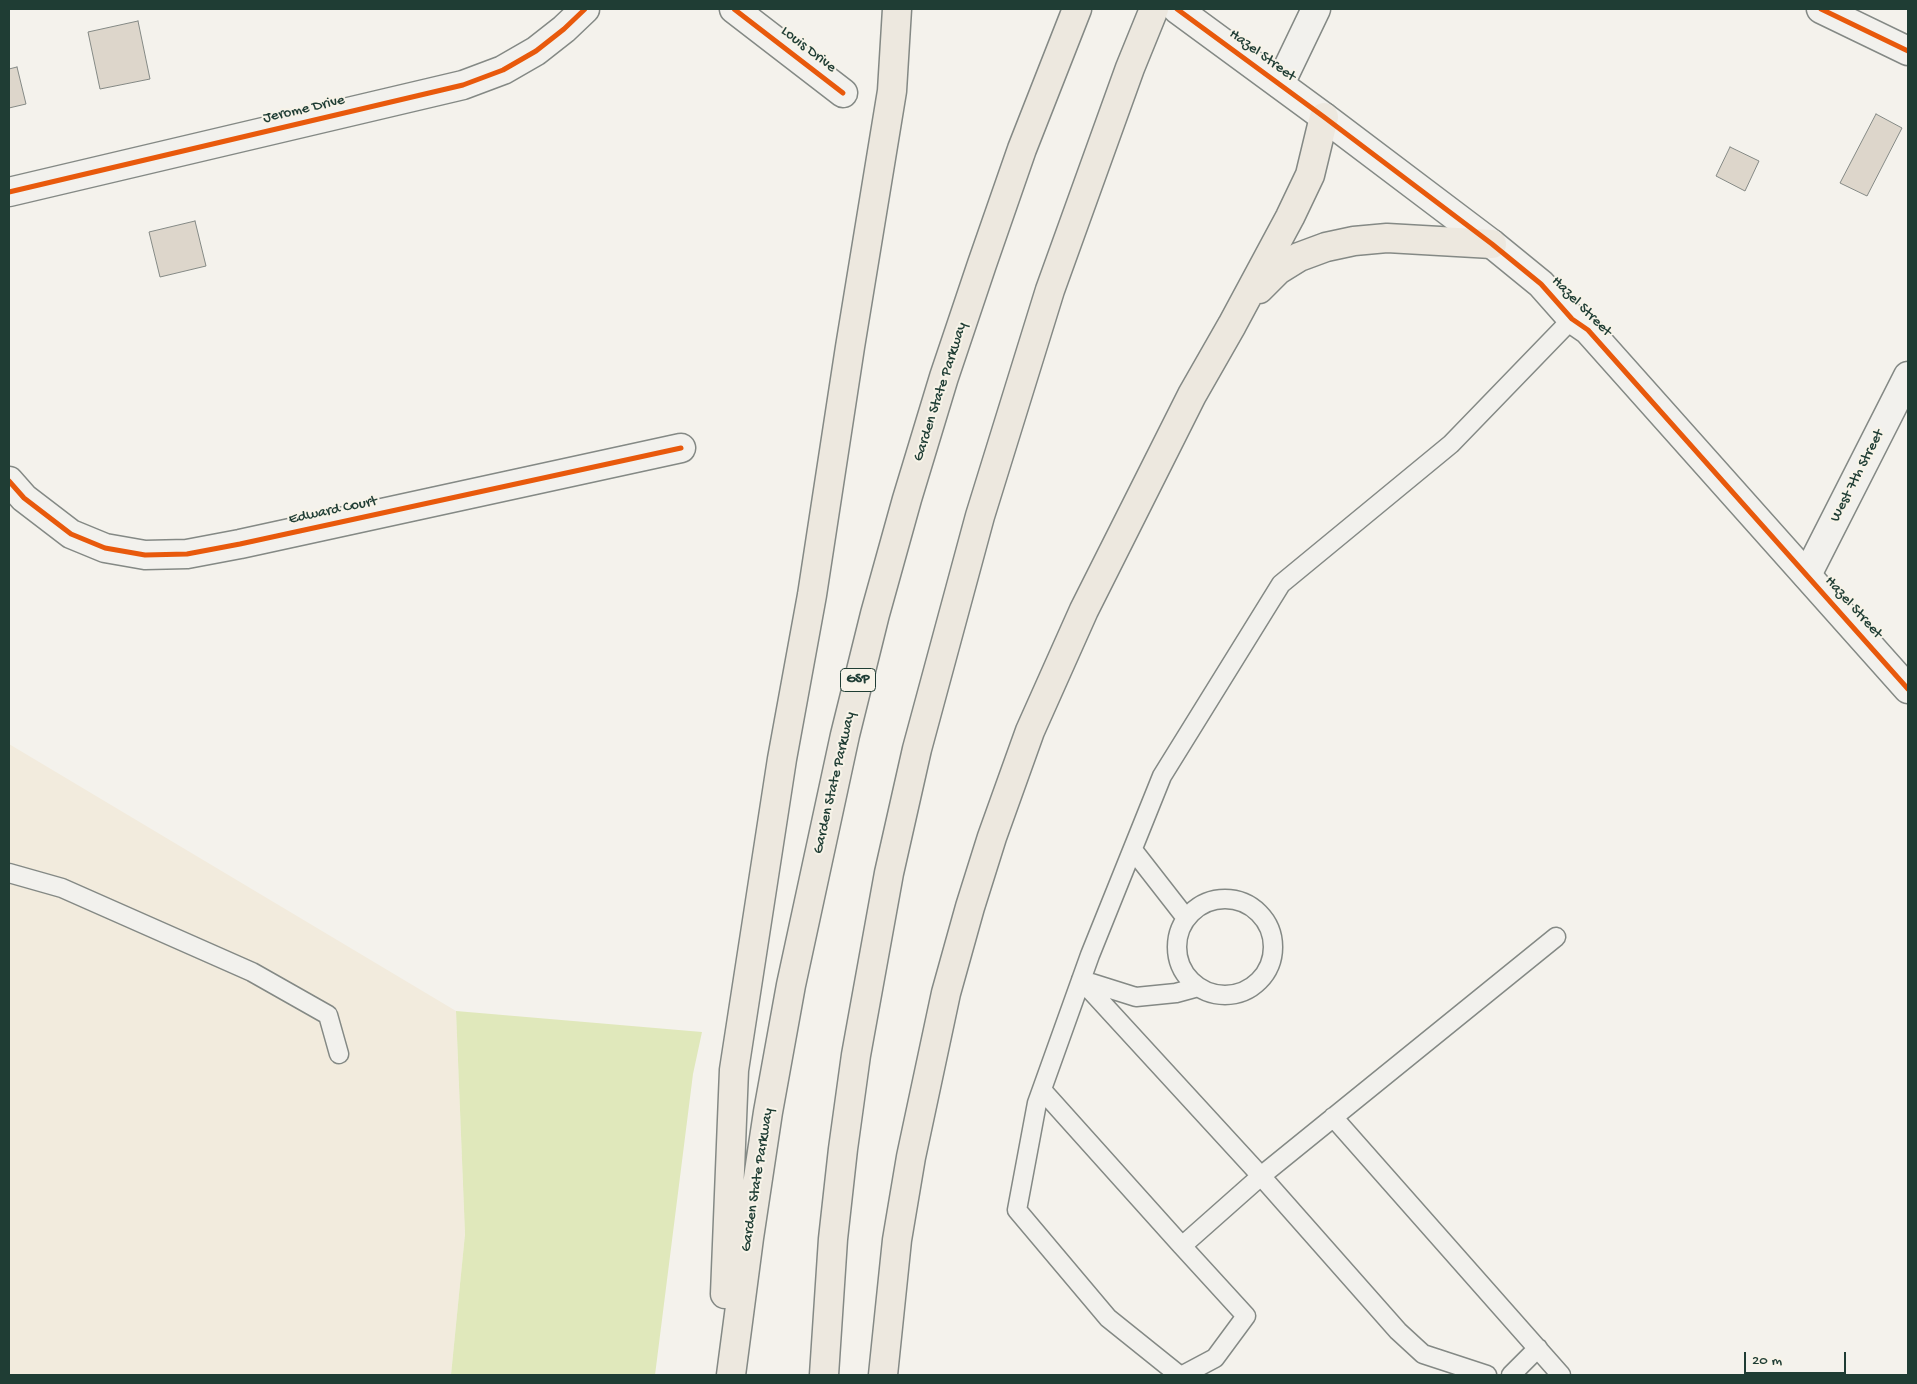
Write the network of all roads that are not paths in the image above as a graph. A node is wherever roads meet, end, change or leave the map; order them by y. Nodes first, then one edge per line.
1 (585, 9) edge
2 (734, 9) edge
3 (897, 9) edge
4 (1077, 9) edge
5 (1154, 9) edge
6 (1177, 9) edge
7 (1316, 9) edge
8 (1821, 9) edge
9 (1908, 51) edge
10 (1280, 84) junction
11 (843, 92) dead end
12 (1324, 117) junction
13 (9, 192) edge
14 (1492, 244) junction
15 (1572, 319) junction
16 (1232, 325) junction
17 (1908, 376) edge
18 (681, 448) dead end
19 (9, 481) edge
20 (1807, 575) junction
21 (1908, 688) edge
22 (1133, 850) junction
23 (9, 873) edge
24 (1186, 918) junction
25 (1556, 937) dead end
26 (1081, 980) junction
27 (1198, 987) junction
28 (339, 1054) dead end
29 (1042, 1090) junction
30 (1333, 1117) junction
31 (1261, 1176) junction
32 (1182, 1246) junction
33 (1538, 1348) junction
34 (722, 1375) edge
35 (732, 1375) edge
36 (824, 1375) edge
37 (882, 1375) edge
38 (1179, 1375) edge
39 (1183, 1375) edge
40 (1487, 1375) edge
41 (1511, 1375) edge
42 (1561, 1375) edge

1 - 13 street, Jerome Drive
2 - 11 street, Louis Drive
3 - 34 highway
4 - 35 highway, Garden State Parkway / GSP
5 - 36 highway
6 - 10 street, Hazel Street
7 - 10 street
8 - 9 street
10 - 12 street, Hazel Street
12 - 14 street, Hazel Street
12 - 16 highway
14 - 15 street, Hazel Street
14 - 16 highway
15 - 20 street, Hazel Street
15 - 22 lane
16 - 37 highway
17 - 20 street, West 7th Street
18 - 19 street, Edward Court
20 - 21 street, Hazel Street
22 - 24 lane
22 - 26 lane
23 - 28 lane
24 - 27 lane
24 - 27 lane
25 - 30 lane
26 - 27 lane
26 - 29 lane
26 - 31 lane
29 - 32 lane
29 - 38 lane
30 - 31 lane
30 - 33 lane
31 - 32 lane
31 - 40 lane
32 - 39 lane
33 - 41 lane
33 - 42 lane

